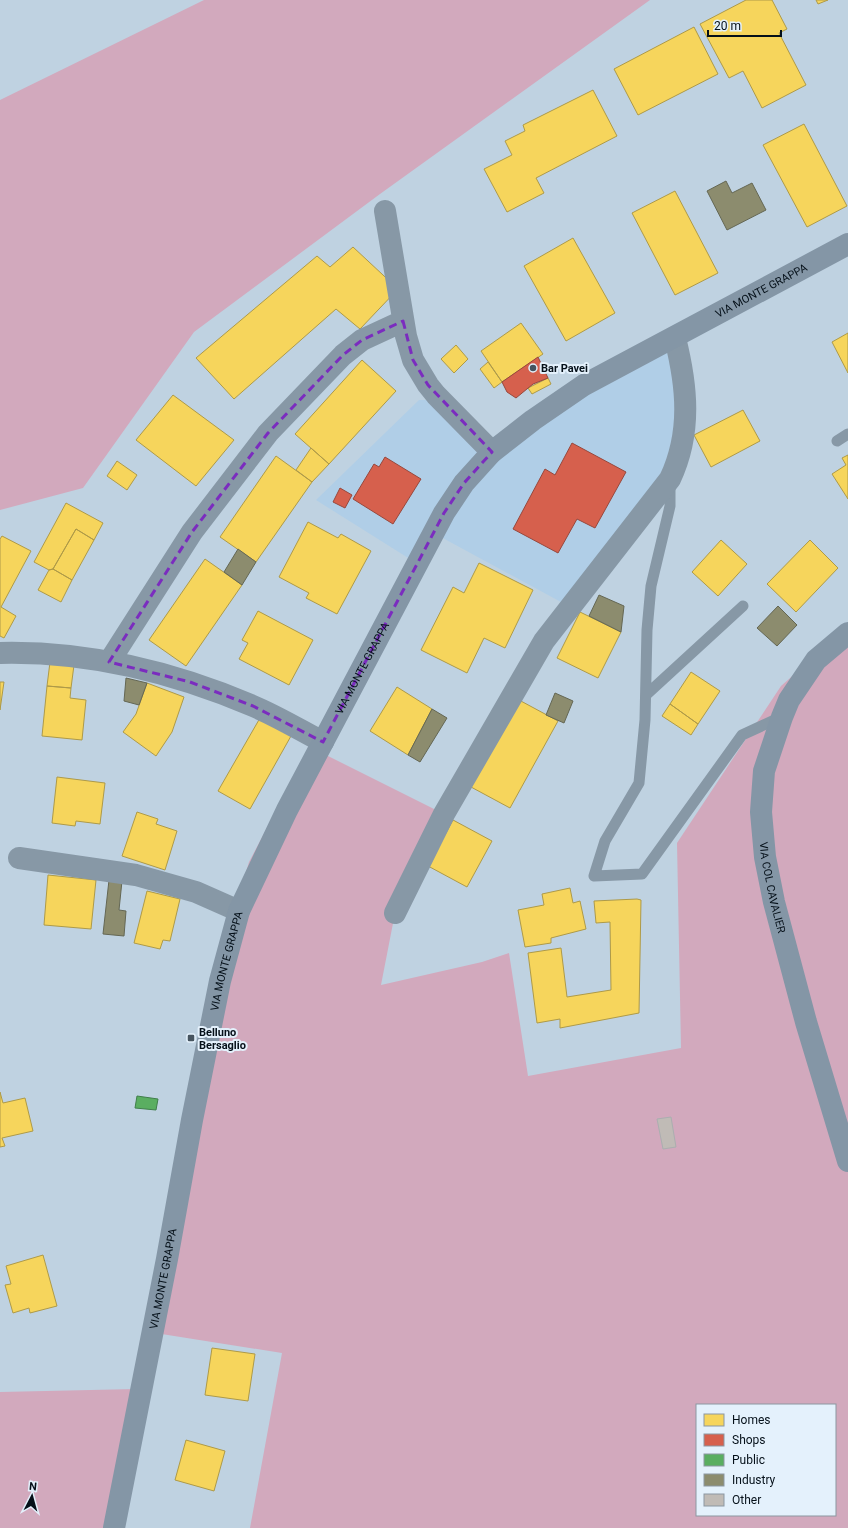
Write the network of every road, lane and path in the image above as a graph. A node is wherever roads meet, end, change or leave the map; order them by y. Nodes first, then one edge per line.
1 (385, 210) dead end
2 (848, 244) edge
3 (403, 321) junction
4 (675, 338) junction
5 (848, 434) edge
6 (837, 441) dead end
7 (492, 452) junction
8 (670, 478) junction
9 (743, 606) dead end
10 (848, 633) edge
11 (0, 653) edge
12 (109, 662) junction
13 (646, 695) junction
14 (782, 717) junction
15 (323, 742) junction
16 (19, 858) dead end
17 (239, 910) junction
18 (395, 913) dead end
19 (848, 1161) edge
20 (114, 1528) edge

1 - 3 street
2 - 4 street, VIA MONTE GRAPPA
3 - 7 street
3 - 12 street
4 - 7 street, VIA MONTE GRAPPA
4 - 8 street
5 - 6 lane
7 - 15 street, VIA MONTE GRAPPA
8 - 13 lane
8 - 18 street
9 - 13 lane
10 - 14 street, VIA COL CAVALIER
11 - 12 street
12 - 15 street
13 - 14 lane
14 - 19 street, VIA COL CAVALIER
15 - 17 street, VIA MONTE GRAPPA
16 - 17 street
17 - 20 street, VIA MONTE GRAPPA

